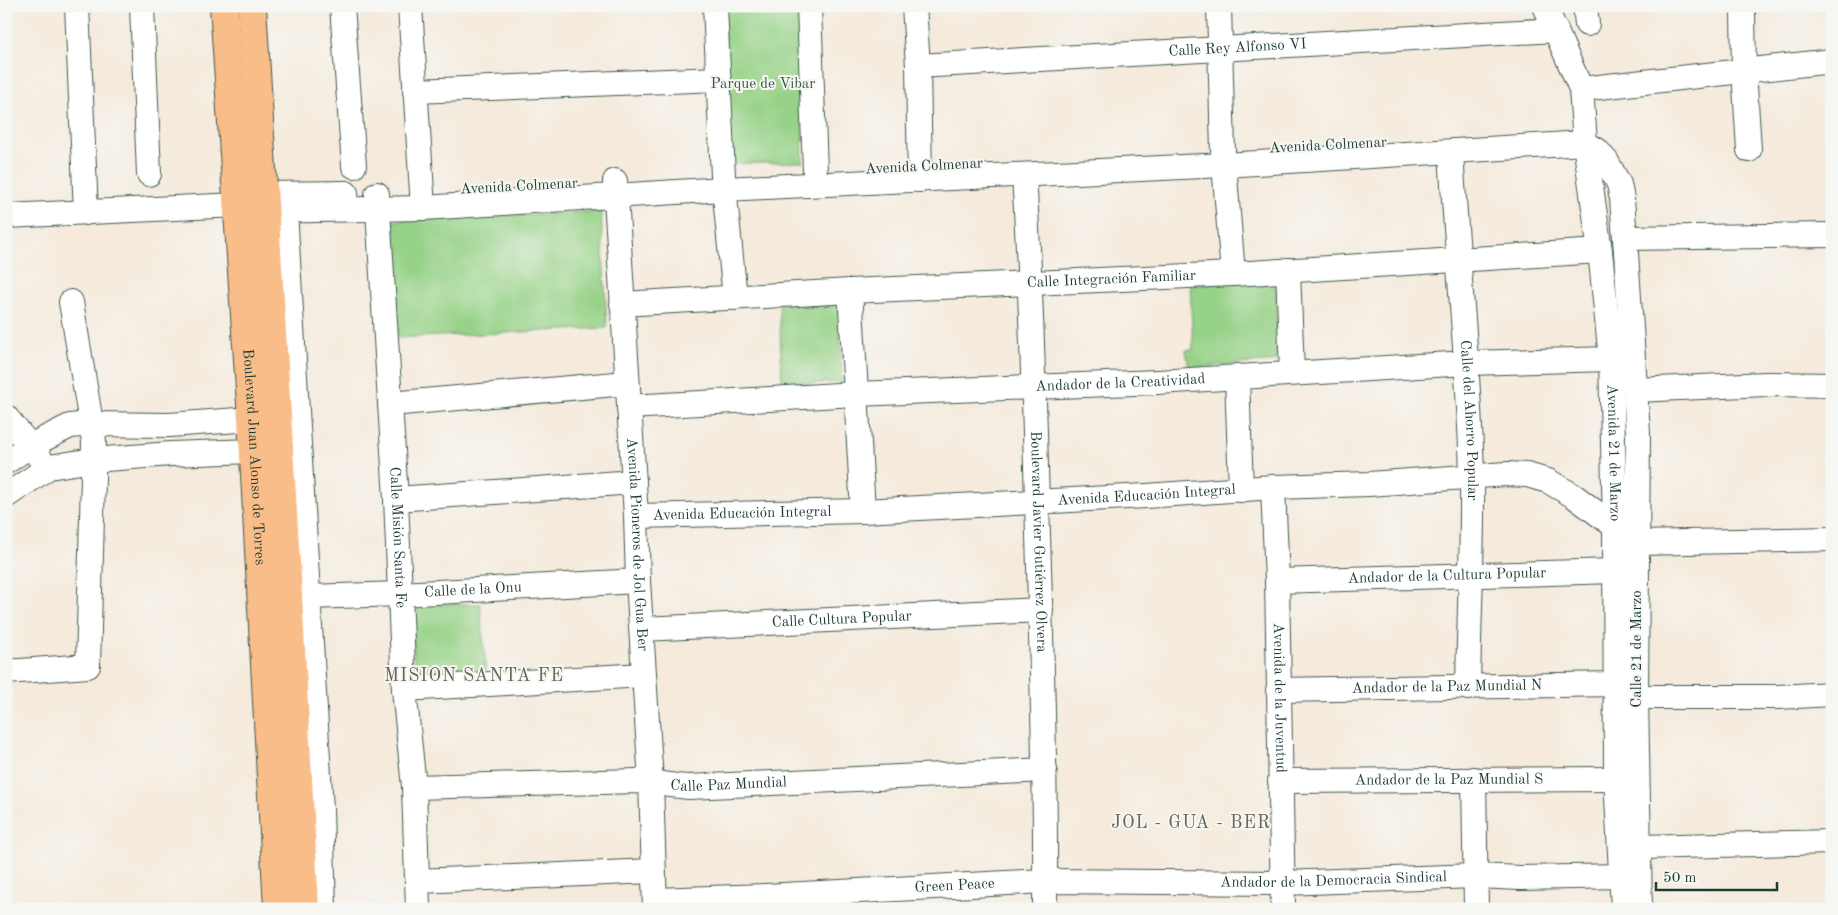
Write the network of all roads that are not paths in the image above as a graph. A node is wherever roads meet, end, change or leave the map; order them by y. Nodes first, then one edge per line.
1 (77, 6) edge
2 (142, 6) edge
3 (224, 6) edge
4 (252, 6) edge
5 (342, 6) edge
6 (410, 6) edge
7 (715, 6) edge
8 (809, 6) edge
9 (914, 6) edge
10 (1219, 6) edge
11 (1545, 6) edge
12 (1743, 11) dead end
13 (1556, 30) junction
14 (1221, 50) junction
15 (1832, 61) edge
16 (918, 66) junction
17 (1744, 70) junction
18 (719, 79) junction
19 (1581, 89) junction
20 (415, 91) junction
21 (1584, 137) junction
22 (1749, 150) dead end
23 (1451, 152) junction
24 (1224, 159) junction
25 (354, 166) dead end
26 (815, 172) junction
27 (920, 173) junction
28 (149, 174) dead end
29 (1024, 176) junction
30 (724, 182) junction
31 (616, 188) junction
32 (423, 200) junction
33 (378, 201) junction
34 (263, 205) junction
35 (86, 214) junction
36 (6, 216) edge
37 (1832, 235) edge
38 (1625, 238) junction
39 (1600, 251) junction
40 (1457, 258) junction
41 (1288, 270) junction
42 (1233, 274) junction
43 (1030, 284) junction
44 (850, 291) junction
45 (735, 298) junction
46 (71, 302) dead end
47 (622, 304) junction
48 (1611, 359) junction
49 (1467, 363) junction
50 (1292, 373) junction
51 (1237, 376) junction
52 (627, 383) junction
53 (1832, 385) edge
54 (1035, 387) junction
55 (1636, 390) junction
56 (856, 394) junction
57 (390, 404) junction
58 (629, 407) junction
59 (6, 417) edge
60 (252, 419) junction
61 (91, 424) junction
62 (30, 446) junction
63 (252, 451) junction
64 (93, 460) junction
65 (6, 462) edge
66 (49, 467) junction
67 (1472, 477) junction
68 (634, 482) junction
69 (1273, 488) junction
70 (1241, 490) junction
71 (6, 496) edge
72 (396, 499) junction
73 (1037, 501) junction
74 (863, 511) junction
75 (636, 516) junction
76 (1615, 527) junction
77 (1832, 539) edge
78 (1638, 543) junction
79 (1615, 571) junction
80 (1470, 575) junction
81 (638, 581) junction
82 (1277, 581) junction
83 (400, 594) junction
84 (308, 597) junction
85 (1041, 610) junction
86 (642, 629) junction
87 (6, 672) edge
88 (644, 675) junction
89 (1615, 684) junction
90 (1468, 688) junction
91 (404, 689) junction
92 (1278, 690) junction
93 (1832, 694) edge
94 (1636, 697) junction
95 (1045, 770) junction
96 (1474, 778) junction
97 (1616, 779) junction
98 (1280, 781) junction
99 (651, 782) junction
100 (414, 787) junction
101 (1832, 842) edge
102 (1640, 847) junction
103 (653, 871) junction
104 (1476, 876) junction
105 (1622, 876) junction
106 (417, 881) junction
107 (1045, 881) junction
108 (1282, 883) junction
109 (655, 904) edge
110 (278, 909) edge
111 (305, 909) edge
112 (324, 909) edge
113 (418, 909) edge
114 (1045, 909) edge
115 (1283, 909) edge
116 (1476, 909) edge
117 (1623, 909) edge
118 (1640, 909) edge

1 - 35 street
2 - 28 street
3 - 34 main road, Boulevard Juan Alonso de Torres
4 - 34 main road, Boulevard Juan Alonso de Torres
5 - 25 street
6 - 20 street
7 - 18 street
8 - 26 street
9 - 16 street
10 - 14 street
11 - 13 street, Avenida 21 de Marzo
12 - 17 street
13 - 14 street, Calle Rey Alfonso VI
13 - 19 street, Avenida 21 de Marzo
14 - 16 street, Calle Rey Alfonso VI
14 - 24 street
15 - 17 street
16 - 27 street
17 - 19 street
17 - 22 street
18 - 20 street
18 - 30 street
19 - 21 street, Avenida 21 de Marzo
20 - 32 street
21 - 23 street, Avenida Colmenar
21 - 24 street, Avenida Colmenar
21 - 38 street, Calle 21 de Marzo
21 - 39 street, Avenida 21 de Marzo
23 - 24 street, Avenida Colmenar
23 - 40 street, Calle del Ahorro Popular
24 - 27 street, Avenida Colmenar
24 - 29 street, Avenida Colmenar
24 - 42 street
26 - 27 street, Avenida Colmenar
26 - 30 street, Avenida Colmenar
27 - 29 street, Avenida Colmenar
27 - 30 street, Avenida Colmenar
29 - 43 street, Boulevard Javier Gutiérrez Olvera
30 - 31 street, Avenida Colmenar
30 - 45 street
31 - 32 street, Avenida Colmenar
31 - 47 street, Avenida Pioneros de Jol Gua Ber
32 - 33 street, Avenida Colmenar
33 - 34 street, Avenida Colmenar
33 - 57 street, Calle Misión Santa Fe
34 - 35 street, Avenida Colmenar
34 - 60 main road, Boulevard Juan Alonso de Torres
34 - 84 street
34 - 111 main road, Boulevard Juan Alonso de Torres
35 - 36 street, Avenida Colmenar
37 - 38 street
38 - 55 street, Calle 21 de Marzo
39 - 40 street, Calle Integración Familiar
39 - 48 street, Avenida 21 de Marzo
40 - 41 street, Calle Integración Familiar
40 - 49 street, Calle del Ahorro Popular
41 - 42 street, Calle Integración Familiar
41 - 50 street
42 - 43 street, Calle Integración Familiar
43 - 44 street, Calle Integración Familiar
43 - 54 street, Boulevard Javier Gutiérrez Olvera
44 - 45 street, Calle Integración Familiar
44 - 56 street
45 - 47 street, Calle Integración Familiar
46 - 61 street
47 - 52 street, Avenida Pioneros de Jol Gua Ber
48 - 49 street, Andador de la Creatividad
48 - 76 street, Avenida 21 de Marzo
49 - 50 street, Andador de la Creatividad
49 - 67 street, Calle del Ahorro Popular
50 - 51 street, Andador de la Creatividad
51 - 54 street, Andador de la Creatividad
51 - 70 street
52 - 57 street
52 - 58 street, Avenida Pioneros de Jol Gua Ber
53 - 55 street
54 - 56 street, Andador de la Creatividad
54 - 73 street, Boulevard Javier Gutiérrez Olvera
55 - 78 street, Calle 21 de Marzo
56 - 58 street, Andador de la Creatividad
56 - 74 street
57 - 72 street, Calle Misión Santa Fe
58 - 68 street, Avenida Pioneros de Jol Gua Ber
59 - 62 street
60 - 61 street
60 - 63 main road, Boulevard Juan Alonso de Torres
61 - 62 street
61 - 64 street
62 - 65 street
62 - 66 street
63 - 64 street
63 - 110 main road, Boulevard Juan Alonso de Torres
64 - 66 street
64 - 87 street
66 - 71 street
67 - 69 street, Avenida Educación Integral
67 - 76 street, Avenida Educación Integral
67 - 80 street, Calle del Ahorro Popular
68 - 72 street
68 - 75 street, Avenida Pioneros de Jol Gua Ber
69 - 70 street, Avenida Educación Integral
69 - 82 street, Avenida de la Juventud
70 - 73 street, Avenida Educación Integral
72 - 83 street, Calle Misión Santa Fe
73 - 74 street, Avenida Educación Integral
73 - 85 street, Boulevard Javier Gutiérrez Olvera
74 - 75 street, Avenida Educación Integral
75 - 81 street, Avenida Pioneros de Jol Gua Ber
76 - 78 street, Avenida Educación Integral
76 - 79 street, Avenida 21 de Marzo
77 - 78 street
78 - 94 street, Calle 21 de Marzo
79 - 80 street, Andador de la Cultura Popular
79 - 89 street, Avenida 21 de Marzo
80 - 82 street, Andador de la Cultura Popular
80 - 90 street, Calle del Ahorro Popular
81 - 83 street, Calle de la Onu
81 - 86 street, Avenida Pioneros de Jol Gua Ber
82 - 92 street, Avenida de la Juventud
83 - 84 street, Calle de la Onu
83 - 91 street, Calle Misión Santa Fe
84 - 112 street
85 - 86 street, Calle Cultura Popular
85 - 95 street, Boulevard Javier Gutiérrez Olvera
86 - 88 street, Avenida Pioneros de Jol Gua Ber
88 - 91 street
88 - 99 street, Avenida Pioneros de Jol Gua Ber
89 - 90 street, Andador de la Paz Mundial N
89 - 97 street, Avenida 21 de Marzo
90 - 92 street, Andador de la Paz Mundial N
91 - 100 street, Calle Misión Santa Fe
92 - 98 street, Avenida de la Juventud
93 - 94 street
94 - 102 street, Calle 21 de Marzo
95 - 99 street, Calle Paz Mundial
95 - 107 street, Boulevard Javier Gutiérrez Olvera
96 - 97 street, Andador de la Paz Mundial S
96 - 98 street, Andador de la Paz Mundial S
96 - 104 street
97 - 105 street, Avenida 21 de Marzo
98 - 108 street, Avenida de la Juventud
99 - 100 street, Calle Paz Mundial
99 - 103 street, Avenida Pioneros de Jol Gua Ber
100 - 106 street, Calle Misión Santa Fe
101 - 102 street
102 - 118 street, Calle 21 de Marzo
103 - 106 street
103 - 109 street, Avenida Pioneros de Jol Gua Ber
104 - 105 street, Andador de la Democracia Sindical
104 - 108 street, Andador de la Democracia Sindical
104 - 116 street
105 - 117 street, Avenida 21 de Marzo
106 - 113 street, Calle Misión Santa Fe
107 - 108 street, Andador de la Democracia Sindical
107 - 109 street, Green Peace
107 - 114 street, Boulevard Javier Gutiérrez Olvera
108 - 115 street, Avenida de la Juventud

